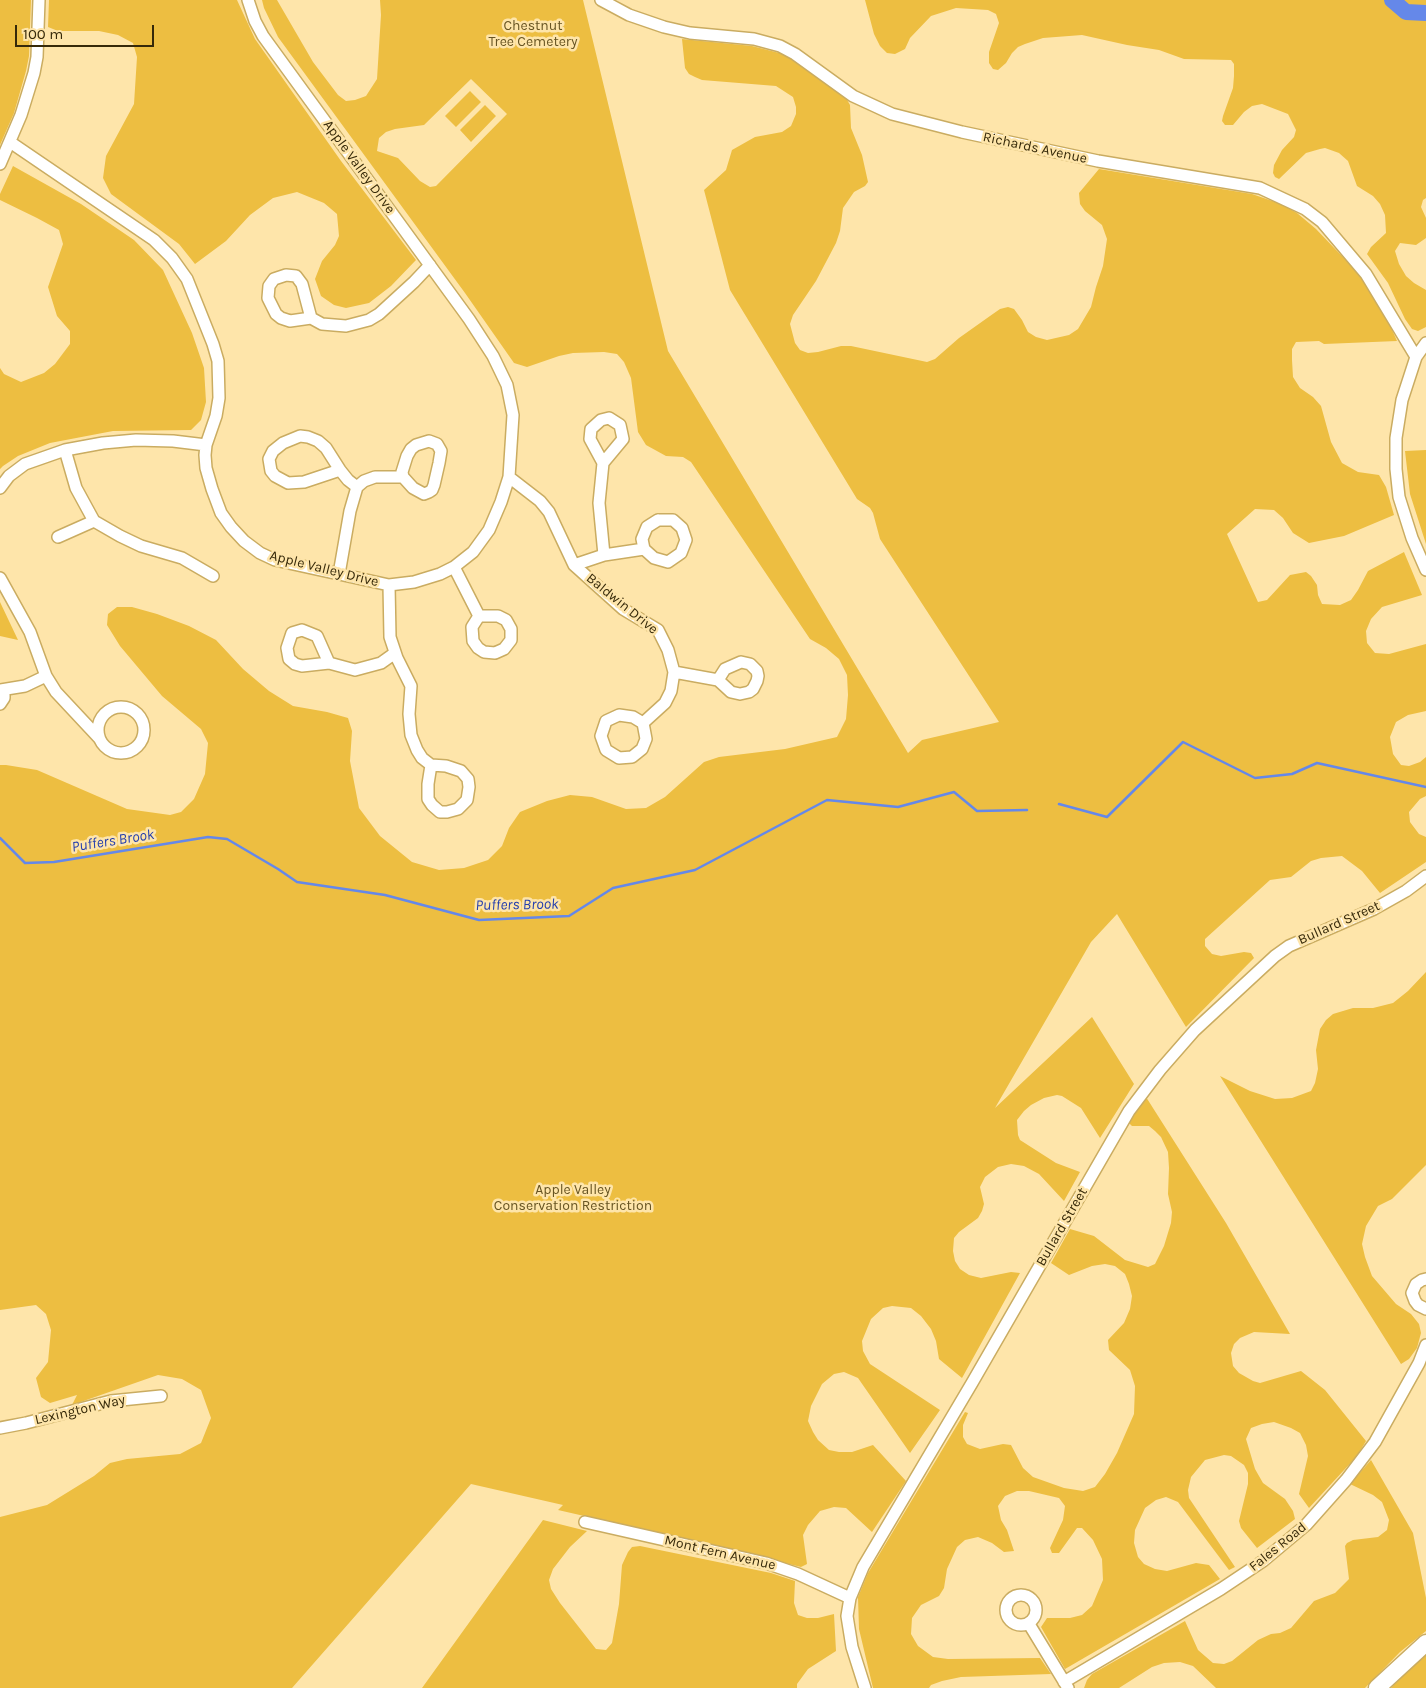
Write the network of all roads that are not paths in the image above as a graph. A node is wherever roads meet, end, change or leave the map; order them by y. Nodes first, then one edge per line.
1 (39, 0) edge
2 (248, 0) edge
3 (601, 0) edge
4 (10, 142) junction
5 (0, 164) edge
6 (430, 265) junction
7 (311, 318) junction
8 (1426, 343) edge
9 (1416, 357) junction
10 (206, 445) junction
11 (65, 450) junction
12 (603, 463) dead end
13 (340, 470) junction
14 (403, 477) junction
15 (509, 477) junction
16 (357, 487) junction
17 (0, 488) edge
18 (94, 521) junction
19 (58, 536) dead end
20 (644, 549) dead end
21 (604, 555) junction
22 (574, 565) junction
23 (454, 567) junction
24 (1426, 570) edge
25 (340, 574) junction
26 (213, 576) dead end
27 (0, 578) edge
28 (389, 585) junction
29 (479, 616) dead end
30 (394, 653) junction
31 (329, 663) dead end
32 (674, 672) junction
33 (46, 676) junction
34 (718, 680) dead end
35 (2, 690) edge
36 (0, 704) edge
37 (643, 723) dead end
38 (99, 738) junction
39 (431, 765) junction
40 (1426, 876) edge
41 (1426, 1279) edge
42 (1426, 1309) edge
43 (1426, 1345) edge
44 (161, 1396) dead end
45 (0, 1428) edge
46 (585, 1522) dead end
47 (850, 1598) junction
48 (1029, 1624) dead end
49 (1426, 1643) edge
50 (1066, 1685) edge
51 (864, 1688) edge
52 (1376, 1688) edge

1 - 4 street
2 - 6 street, Apple Valley Drive
3 - 9 street, Richards Avenue
4 - 5 street
4 - 10 street, Apple Valley Drive
6 - 7 street
6 - 15 street, Apple Valley Drive
7 - 7 street
8 - 9 street
9 - 24 street
10 - 11 street
10 - 25 street, Apple Valley Drive
11 - 17 street
11 - 18 street
12 - 21 street
13 - 13 street
13 - 16 street
14 - 14 street
14 - 16 street
15 - 22 street, Baldwin Drive
15 - 23 street, Apple Valley Drive
16 - 25 street
18 - 19 street
18 - 26 street
20 - 21 street, Baldwin Drive
21 - 22 street, Baldwin Drive
22 - 32 street, Baldwin Drive
23 - 28 street, Apple Valley Drive
23 - 29 street
25 - 28 street, Apple Valley Drive
27 - 33 street
28 - 30 street
30 - 31 street
30 - 39 street
32 - 34 street
32 - 37 street, Baldwin Drive
33 - 35 street
33 - 38 street
35 - 36 street
38 - 38 street
39 - 39 street
40 - 47 street, Bullard Street
41 - 42 street
43 - 50 street, Fales Road
44 - 45 street, Lexington Way
46 - 47 street, Mont Fern Avenue
47 - 51 street, Bullard Street
48 - 50 street
49 - 52 main road

